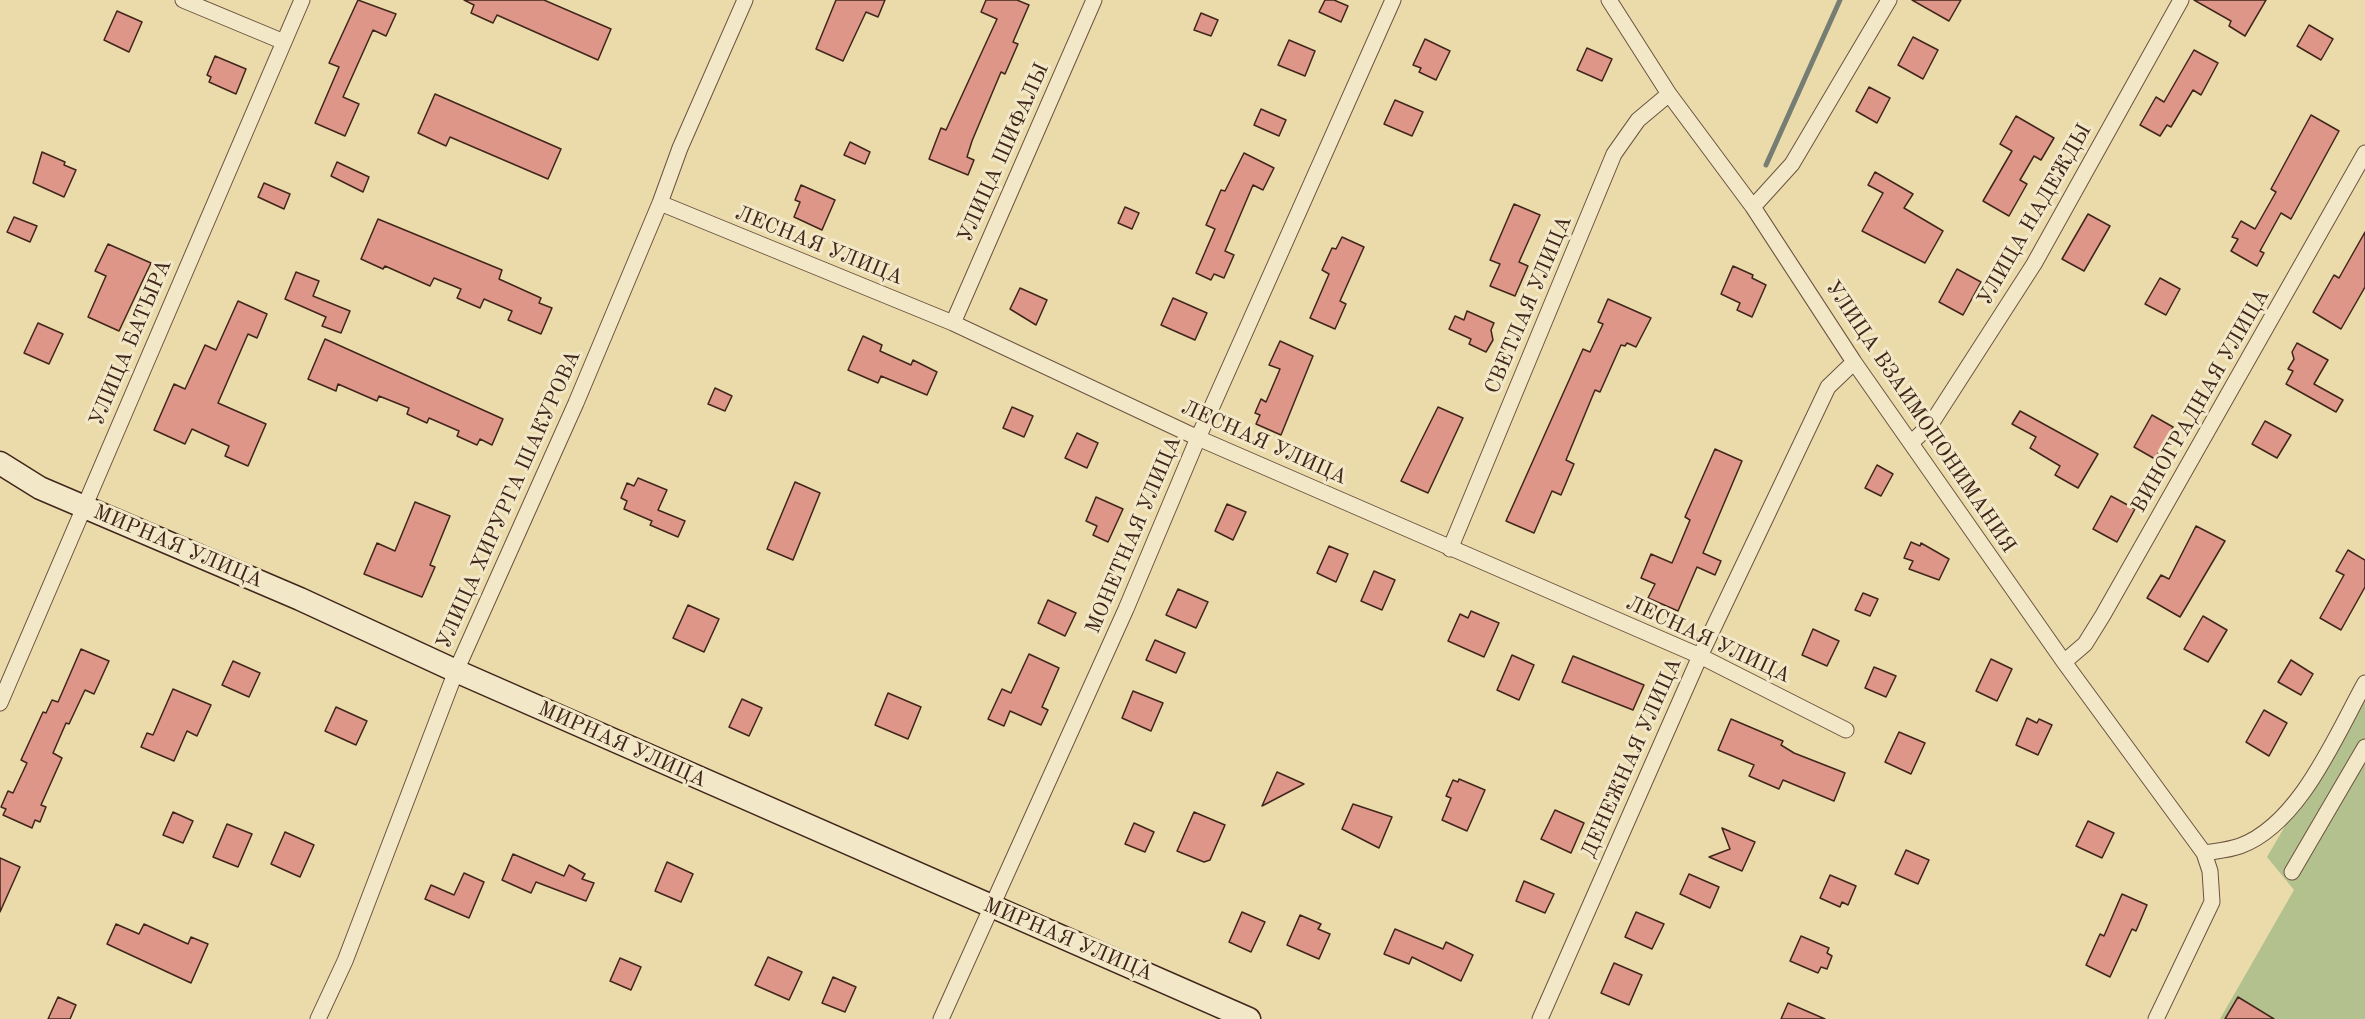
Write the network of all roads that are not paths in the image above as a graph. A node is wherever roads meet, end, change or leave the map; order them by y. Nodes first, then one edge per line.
1 (183, 0) edge
2 (302, 0) edge
3 (746, 0) edge
4 (1094, 0) edge
5 (1393, 0) edge
6 (1609, 0) edge
7 (1889, 0) edge
8 (2181, 0) edge
9 (284, 42) junction
10 (1669, 94) junction
11 (2365, 153) edge
12 (660, 203) junction
13 (1753, 207) junction
14 (953, 323) junction
15 (1854, 362) junction
16 (1198, 438) junction
17 (1911, 443) junction
18 (0, 463) edge
19 (84, 507) junction
20 (1450, 549) junction
21 (1700, 656) junction
22 (2064, 662) junction
23 (456, 671) junction
24 (2365, 682) edge
25 (0, 703) edge
26 (1846, 730) dead end
27 (2365, 747) edge
28 (2204, 853) junction
29 (2292, 872) dead end
30 (992, 908) junction
31 (318, 1019) edge
32 (941, 1019) edge
33 (1249, 1019) edge
34 (1540, 1019) edge
35 (2156, 1019) edge

1 - 9 street
2 - 9 street, УЛИЦА БАТЫРА
3 - 12 street, УЛИЦА ХИРУРГА ШАКУРОВА
4 - 14 street, УЛИЦА ШИФАЛЫ
5 - 16 street, МОНЕТНАЯ УЛИЦА
6 - 10 street, УЛИЦА ВЗАИМОПОНИМАНИЯ
7 - 13 street
8 - 17 street, УЛИЦА НАДЕЖДЫ
9 - 19 street, УЛИЦА БАТЫРА
10 - 13 street, УЛИЦА ВЗАИМОПОНИМАНИЯ
10 - 20 street, СВЕТЛАЯ УЛИЦА
11 - 22 street, ВИНОГРАДНАЯ УЛИЦА
12 - 14 street, ЛЕСНАЯ УЛИЦА
12 - 23 street, УЛИЦА ХИРУРГА ШАКУРОВА
13 - 15 street, УЛИЦА ВЗАИМОПОНИМАНИЯ
14 - 16 street, ЛЕСНАЯ УЛИЦА
15 - 17 street, УЛИЦА ВЗАИМОПОНИМАНИЯ
15 - 21 street, ДЕНЕЖНАЯ УЛИЦА
16 - 20 street, ЛЕСНАЯ УЛИЦА
16 - 30 street, МОНЕТНАЯ УЛИЦА
17 - 22 street, УЛИЦА ВЗАИМОПОНИМАНИЯ
18 - 19 street, МИРНАЯ УЛИЦА
19 - 23 street, МИРНАЯ УЛИЦА
19 - 25 street, УЛИЦА БАТЫРА
20 - 21 street, ЛЕСНАЯ УЛИЦА
21 - 26 street, ЛЕСНАЯ УЛИЦА
21 - 34 street, ДЕНЕЖНАЯ УЛИЦА
22 - 28 street, УЛИЦА ВЗАИМОПОНИМАНИЯ
23 - 30 street, МИРНАЯ УЛИЦА
23 - 31 street, УЛИЦА ХИРУРГА ШАКУРОВА
24 - 28 street
27 - 29 street
28 - 35 street
30 - 32 street, МОНЕТНАЯ УЛИЦА
30 - 33 street, МИРНАЯ УЛИЦА

